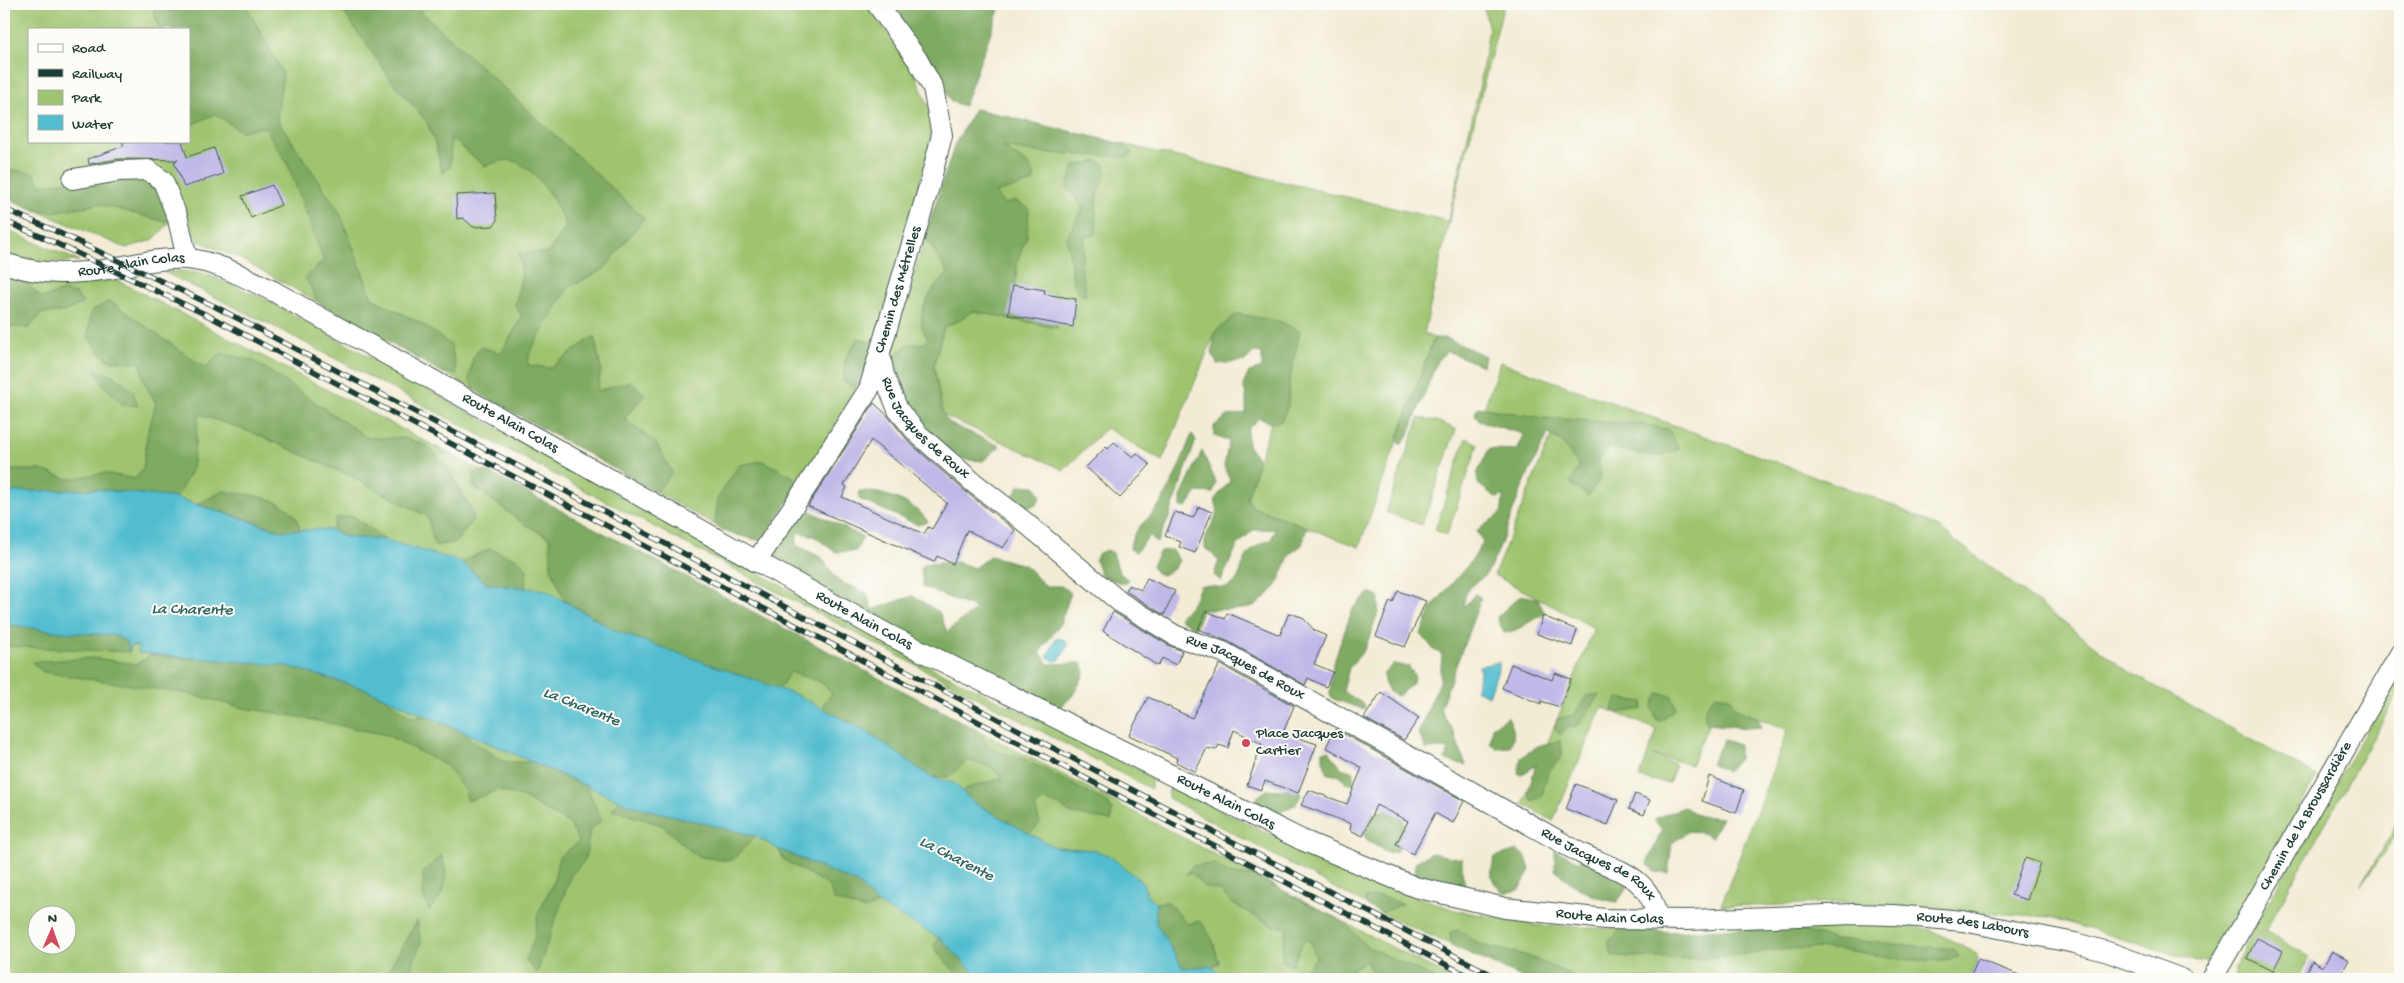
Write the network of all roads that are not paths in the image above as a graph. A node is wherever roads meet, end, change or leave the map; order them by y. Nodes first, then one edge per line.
1 (877, 4) edge
2 (73, 179) dead end
3 (187, 259) junction
4 (4, 263) edge
5 (880, 355) junction
6 (756, 562) junction
7 (2400, 654) edge
8 (1754, 917) joint
9 (1657, 920) junction
10 (2182, 979) edge
11 (2212, 979) edge

1 - 5 street, Chemin des Métrelles
2 - 3 street
3 - 4 street, Route Alain Colas
3 - 6 street, Route Alain Colas
5 - 6 street, Chemin des Métrelles
5 - 9 street, Rue Jacques de Roux
6 - 9 street, Route Alain Colas
7 - 11 street, Chemin de la Broussardière
8 - 9 street, Route Alain Colas
8 - 10 street, Route des Labours

